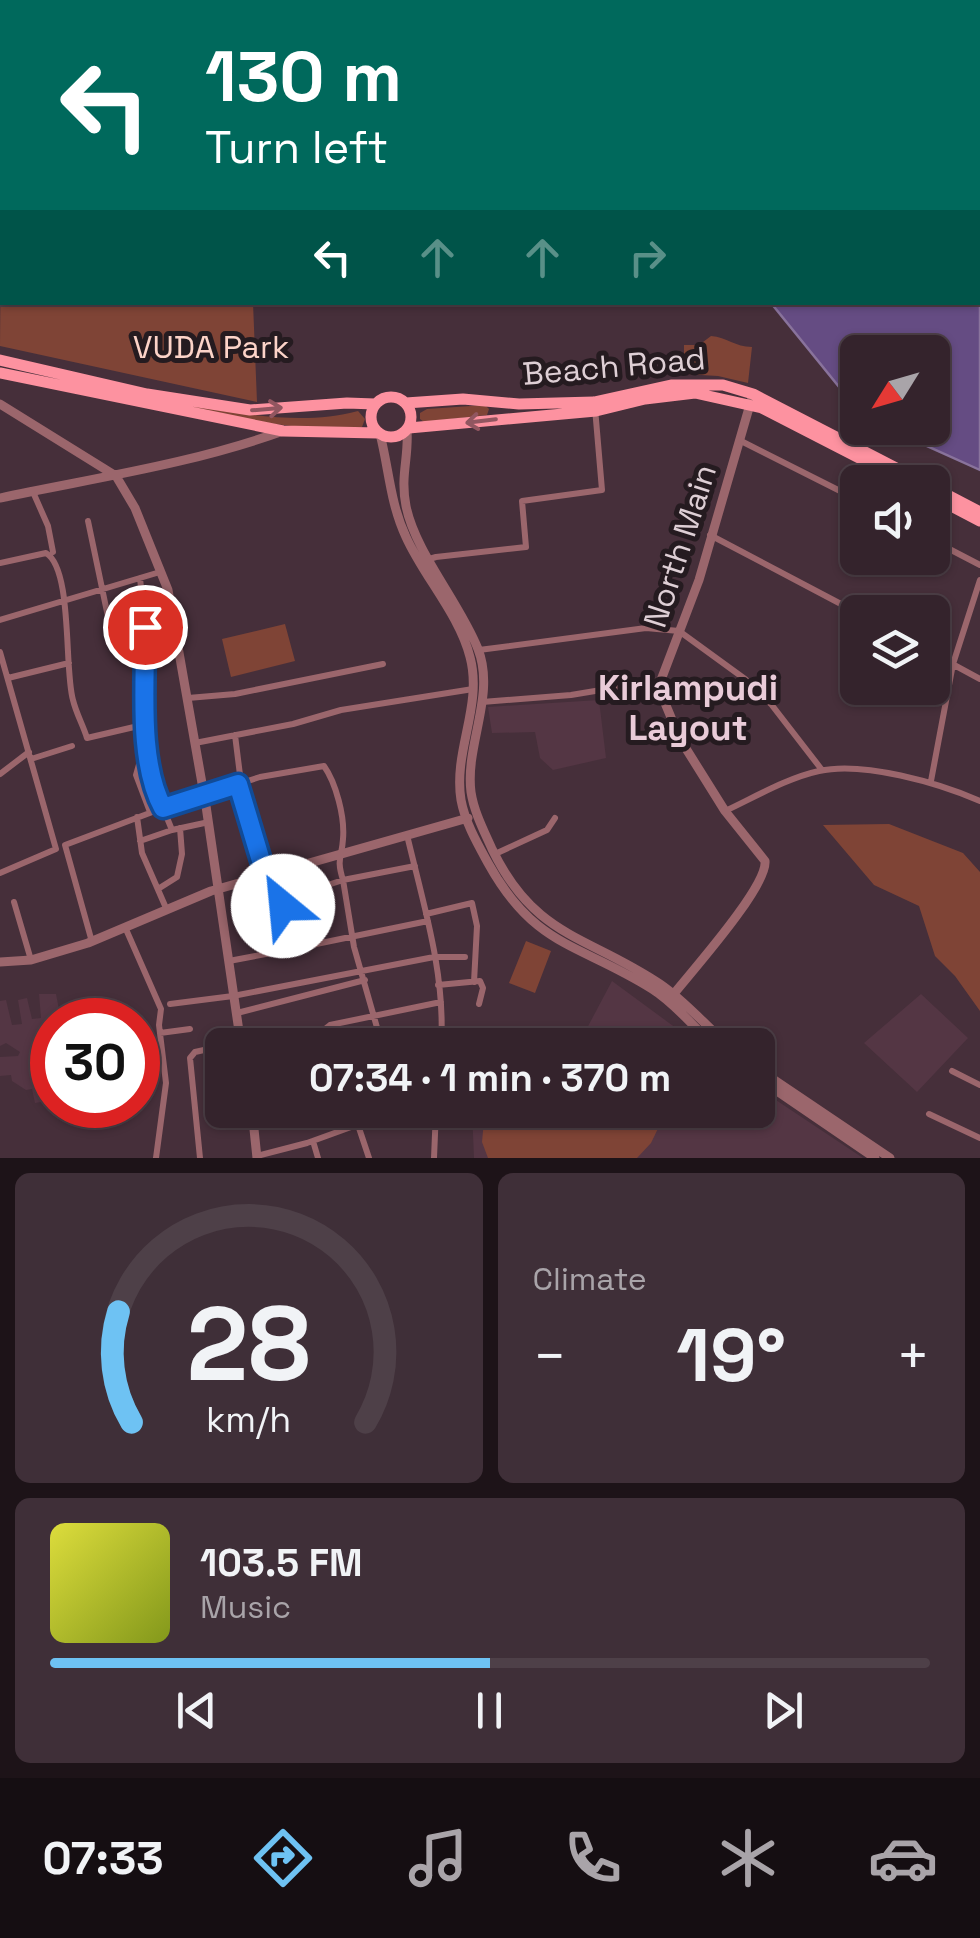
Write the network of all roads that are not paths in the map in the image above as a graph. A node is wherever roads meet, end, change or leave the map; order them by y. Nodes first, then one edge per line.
1 (0, 360) edge
2 (0, 373) edge
3 (752, 399) junction
4 (406, 403) junction
5 (0, 404) edge
6 (375, 404) junction
7 (595, 407) junction
8 (408, 429) junction
9 (283, 431) junction
10 (379, 433) junction
11 (740, 441) junction
12 (874, 465) edge
13 (888, 465) edge
14 (116, 476) junction
15 (33, 491) junction
16 (840, 491) edge
17 (950, 496) edge
18 (0, 498) edge
19 (950, 505) edge
20 (980, 512) edge
21 (88, 521) dead end
22 (980, 521) edge
23 (710, 534) junction
24 (950, 549) edge
25 (54, 552) dead end
26 (430, 558) junction
27 (419, 562) junction
28 (0, 563) edge
29 (980, 565) edge
30 (160, 572) junction
31 (140, 578) junction
32 (980, 580) edge
33 (102, 591) junction
34 (65, 601) junction
35 (840, 603) edge
36 (0, 620) edge
37 (679, 631) junction
38 (112, 636) dead end
39 (479, 650) junction
40 (0, 652) edge
41 (950, 663) edge
42 (69, 664) junction
43 (383, 664) dead end
44 (953, 664) junction
45 (8, 678) junction
46 (980, 679) edge
47 (660, 680) junction
48 (474, 688) junction
49 (188, 698) junction
50 (482, 702) junction
51 (147, 724) junction
52 (235, 734) junction
53 (194, 743) junction
54 (72, 746) dead end
55 (144, 746) junction
56 (30, 756) junction
57 (822, 770) junction
58 (0, 774) edge
59 (930, 781) junction
60 (240, 783) junction
61 (204, 796) junction
62 (980, 801) edge
63 (163, 808) junction
64 (724, 811) junction
65 (150, 812) junction
66 (136, 817) junction
67 (472, 817) junction
68 (554, 818) dead end
69 (209, 822) junction
70 (176, 829) junction
71 (407, 834) junction
72 (140, 842) junction
73 (64, 846) junction
74 (56, 849) junction
75 (338, 852) junction
76 (495, 854) junction
77 (415, 866) junction
78 (0, 872) edge
79 (269, 873) junction
80 (343, 880) junction
81 (158, 889) junction
82 (218, 889) junction
83 (282, 900) junction
84 (14, 902) dead end
85 (166, 908) junction
86 (427, 917) junction
87 (124, 927) junction
88 (352, 936) junction
89 (92, 942) junction
90 (287, 950) junction
91 (434, 957) junction
92 (465, 957) dead end
93 (31, 960) junction
94 (228, 961) junction
95 (0, 962) edge
96 (364, 976) junction
97 (474, 982) junction
98 (438, 985) junction
99 (233, 996) junction
100 (671, 997) junction
101 (156, 998) edge
102 (441, 1002) junction
103 (170, 1004) dead end
104 (479, 1004) dead end
105 (160, 1006) edge
106 (236, 1014) junction
107 (375, 1014) junction
108 (238, 1028) edge
109 (328, 1028) edge
110 (378, 1028) edge
111 (441, 1028) edge
112 (699, 1028) edge
113 (708, 1028) edge
114 (190, 1029) dead end
115 (160, 1033) junction
116 (205, 1050) edge
117 (952, 1071) dead end
118 (775, 1080) edge
119 (980, 1085) edge
120 (775, 1090) edge
121 (929, 1114) dead end
122 (160, 1128) edge
123 (160, 1128) edge
124 (254, 1128) edge
125 (347, 1128) edge
126 (359, 1128) edge
127 (435, 1128) edge
128 (980, 1138) edge
129 (313, 1141) junction
130 (257, 1157) edge
131 (156, 1158) edge
132 (200, 1158) edge
133 (318, 1158) edge
134 (370, 1158) edge
135 (434, 1158) edge
136 (874, 1158) edge
137 (890, 1158) edge

1 -> 6 main road
2 - 9 main road
3 - 7 main road, Beach Road
3 - 11 street, North Main
3 - 12 main road, Beach Road
3 - 13 main road, Beach Road
4 - 6 main road
4 - 7 main road, Beach Road
4 - 8 main road
5 - 14 street
6 - 10 main road
7 -> 8 main road, Beach Road
7 - 26 street
8 - 10 main road
8 - 26 street
9 - 10 main road
9 - 14 street
10 - 27 street
11 - 16 street
11 - 23 street, North Main
14 - 15 street
14 - 30 street
15 - 18 street
15 - 25 street
17 - 20 main road
19 - 22 main road
21 - 33 street
23 - 35 street
23 - 37 street, North Main
24 - 29 street
26 - 27 street
26 - 39 street
27 - 48 street
28 - 34 street
30 - 31 street
30 - 49 street
31 - 33 street
31 - 51 street
32 - 44 street
33 - 34 street
33 - 38 street
34 - 36 street
34 - 42 street
37 - 39 street
37 - 47 street, North Main
37 - 57 street
39 - 50 street
40 - 45 street
41 - 44 street
42 - 45 street
42 - 51 street
43 - 49 street
44 - 46 street
44 - 59 street
45 - 56 street
47 - 50 street
47 - 64 street
48 - 52 street
48 - 67 street
49 - 53 street
50 - 67 street
51 - 55 street
52 - 53 street
52 - 60 street
53 - 61 street
54 - 56 street
55 - 63 street
55 - 65 street
56 - 58 street
56 - 74 street
57 - 59 street
57 - 64 street
59 - 62 street
60 - 61 street
60 - 75 street
60 - 79 street
61 - 63 street
61 - 69 street
63 - 65 street
63 - 70 street
64 - 100 street
65 - 66 street
66 - 72 street
66 - 73 street
67 - 71 street
67 - 76 street
67 - 100 street
68 - 76 street
69 - 70 street
69 - 82 street
70 - 72 street
70 - 81 street
71 - 75 street
71 - 77 street
72 - 81 street
73 - 74 street
73 - 89 street
74 - 78 street
75 - 79 street
75 - 80 street
76 - 100 street
77 - 80 street
77 - 86 street
79 - 82 street
79 - 83 street
80 - 83 street
80 - 88 street
81 - 85 street
82 - 85 street
82 - 94 street
83 - 90 street
84 - 93 street
85 - 87 street
86 - 88 street
86 - 91 street
86 - 97 street
87 - 89 street
87 - 101 street
88 - 90 street
88 - 96 street
89 - 93 street
90 - 94 street
91 - 92 street
91 - 96 street
91 - 98 street
93 - 95 street
94 - 99 street
96 - 99 street
96 - 106 street
96 - 107 street
97 - 98 street
97 - 104 street
98 - 102 street
99 - 103 street
99 - 106 street
100 - 112 street
100 - 113 street
102 - 107 street
102 - 111 street
105 - 115 street
106 - 108 street
107 - 109 street
107 - 110 street
114 - 115 street
115 - 123 street
116 - 132 street
117 - 119 street
118 - 137 street
120 - 136 street
121 - 128 street
122 - 131 street
124 - 130 street
125 - 129 street
126 - 134 street
127 - 135 street
129 - 130 street
129 - 133 street

